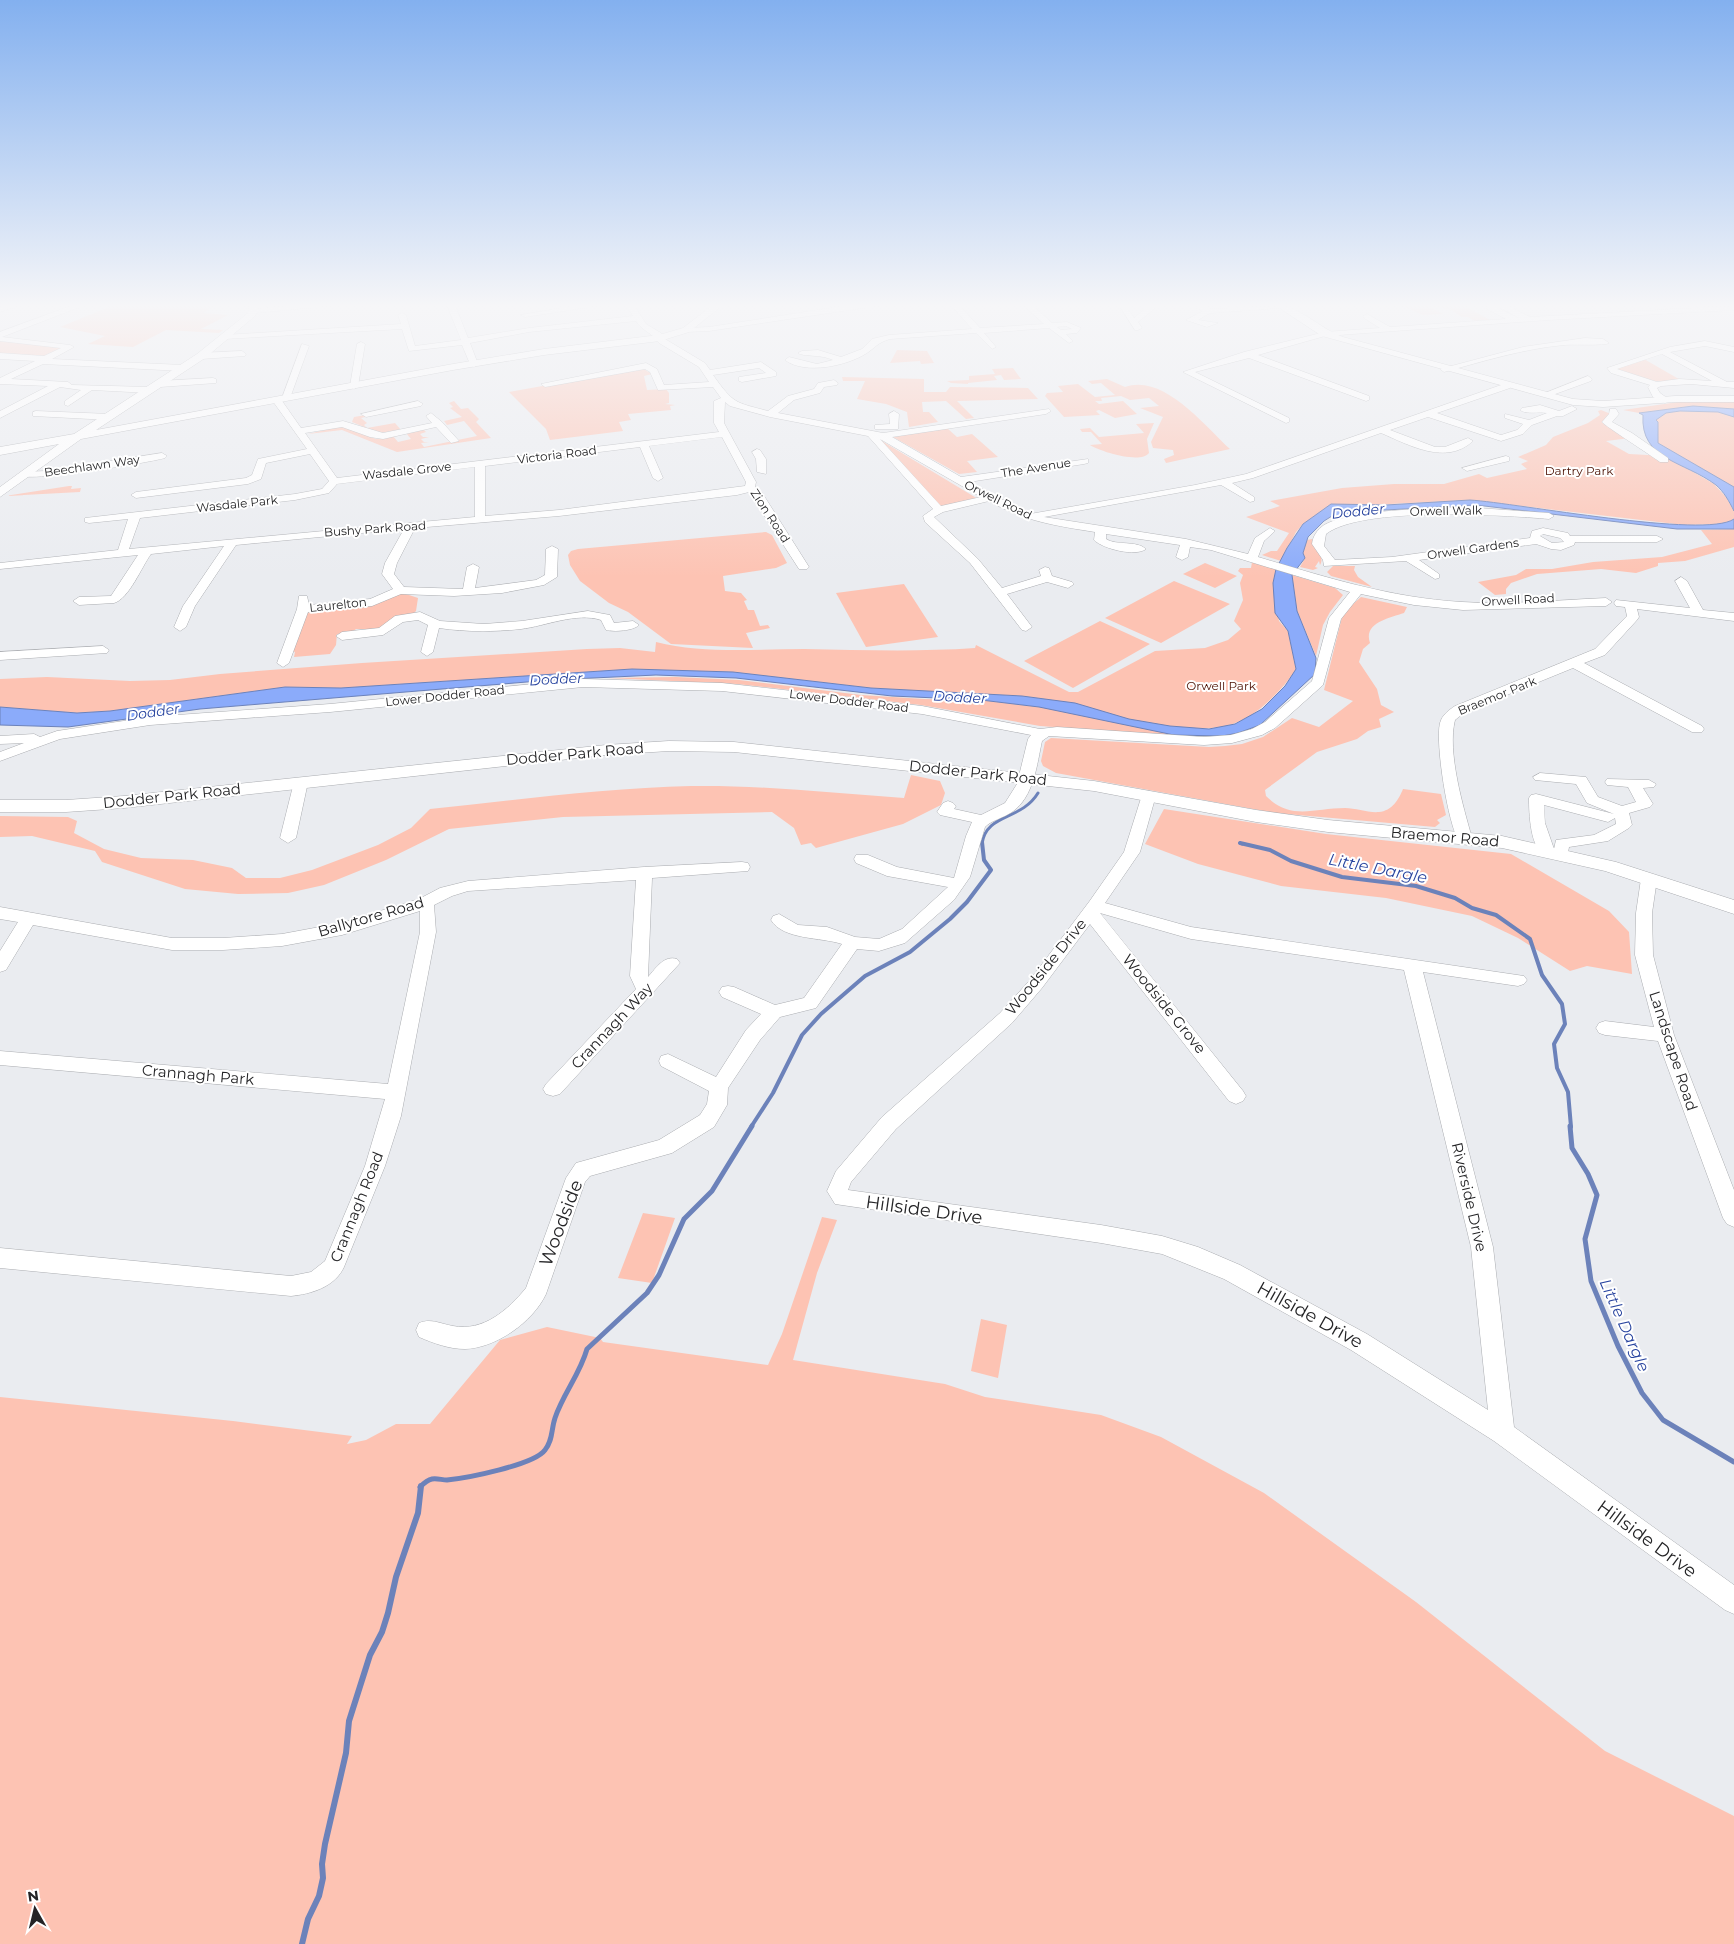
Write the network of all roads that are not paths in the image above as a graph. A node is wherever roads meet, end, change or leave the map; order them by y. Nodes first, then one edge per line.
1 (37, 396) edge
2 (79, 396) edge
3 (97, 396) edge
4 (142, 396) edge
5 (283, 396) edge
6 (300, 396) edge
7 (725, 396) edge
8 (797, 396) edge
9 (1236, 396) edge
10 (1360, 396) edge
11 (1478, 396) edge
12 (1537, 396) edge
13 (1554, 396) edge
14 (1657, 396) edge
15 (1366, 398) dead end
16 (282, 399) junction
17 (1547, 399) junction
18 (1734, 399) edge
19 (1665, 400) junction
20 (88, 401) dead end
21 (729, 401) junction
22 (1027, 401) dead end
23 (68, 403) dead end
24 (1628, 403) junction
25 (418, 404) dead end
26 (1589, 404) junction
27 (1540, 408) junction
28 (395, 409) junction
29 (1572, 409) dead end
30 (1525, 410) dead end
31 (1613, 412) junction
32 (1427, 413) junction
33 (1556, 413) junction
34 (36, 414) dead end
35 (366, 414) dead end
36 (770, 414) junction
37 (894, 414) dead end
38 (0, 415) edge
39 (431, 415) dead end
40 (1509, 416) dead end
41 (110, 417) junction
42 (1286, 420) dead end
43 (1529, 423) junction
44 (439, 424) junction
45 (412, 429) junction
46 (861, 430) junction
47 (1381, 430) junction
48 (300, 431) junction
49 (724, 434) junction
50 (879, 435) junction
51 (79, 436) junction
52 (454, 441) dead end
53 (1469, 443) dead end
54 (644, 444) junction
55 (55, 445) junction
56 (0, 451) edge
57 (311, 451) junction
58 (1452, 451) junction
59 (757, 452) dead end
60 (162, 456) dead end
61 (1506, 459) dead end
62 (1084, 460) dead end
63 (1664, 460) dead end
64 (480, 463) junction
65 (1482, 464) junction
66 (741, 465) junction
67 (1467, 468) dead end
68 (74, 470) junction
69 (22, 475) junction
70 (658, 478) dead end
71 (958, 480) junction
72 (334, 481) junction
73 (71, 482) dead end
74 (1223, 482) junction
75 (750, 488) junction
76 (0, 493) edge
77 (136, 494) dead end
78 (990, 498) junction
79 (1250, 499) dead end
80 (939, 510) junction
81 (135, 515) junction
82 (1549, 516) dead end
83 (1030, 517) junction
84 (90, 520) dead end
85 (480, 520) junction
86 (411, 526) junction
87 (1102, 531) junction
88 (1270, 531) dead end
89 (1252, 532) dead end
90 (1657, 539) dead end
91 (232, 542) junction
92 (1186, 542) junction
93 (552, 549) dead end
94 (1140, 549) dead end
95 (147, 550) junction
96 (122, 554) junction
97 (1248, 556) junction
98 (1182, 557) dead end
99 (1409, 558) junction
100 (1328, 564) junction
101 (0, 566) edge
102 (473, 567) dead end
103 (803, 567) dead end
104 (1310, 575) junction
105 (1435, 576) dead end
106 (1668, 579) dead end
107 (1681, 581) junction
108 (1694, 583) dead end
109 (1068, 584) dead end
110 (400, 590) junction
111 (469, 590) junction
112 (1358, 590) junction
113 (999, 593) junction
114 (427, 594) junction
115 (80, 601) dead end
116 (1629, 604) junction
117 (1698, 612) junction
118 (420, 616) junction
119 (1734, 617) edge
120 (434, 625) junction
121 (634, 625) dead end
122 (180, 627) dead end
123 (1026, 627) dead end
124 (342, 636) dead end
125 (103, 650) dead end
126 (428, 652) dead end
127 (0, 656) edge
128 (283, 663) dead end
129 (1576, 664) junction
130 (1697, 729) dead end
131 (1040, 734) junction
132 (0, 740) edge
133 (39, 741) junction
134 (0, 757) edge
135 (1540, 777) dead end
136 (1025, 778) junction
137 (301, 782) junction
138 (1612, 782) dead end
139 (1633, 784) junction
140 (1649, 784) dead end
141 (1149, 795) junction
142 (0, 806) edge
143 (948, 806) dead end
144 (1615, 814) junction
145 (983, 820) junction
146 (288, 838) dead end
147 (1464, 838) junction
148 (1554, 852) junction
149 (862, 859) dead end
150 (742, 866) dead end
151 (644, 872) junction
152 (1649, 879) junction
153 (959, 884) junction
154 (425, 903) junction
155 (1734, 907) edge
156 (1093, 909) junction
157 (0, 913) edge
158 (29, 917) junction
159 (779, 920) dead end
160 (853, 942) junction
161 (671, 963) dead end
162 (1412, 965) junction
163 (0, 966) edge
164 (1518, 980) dead end
165 (646, 989) junction
166 (728, 992) dead end
167 (774, 1012) junction
168 (1605, 1028) dead end
169 (1665, 1035) junction
170 (0, 1058) edge
171 (668, 1061) dead end
172 (719, 1087) junction
173 (553, 1089) dead end
174 (396, 1092) junction
175 (1236, 1096) dead end
176 (843, 1177) joint
177 (1734, 1218) edge
178 (0, 1258) edge
179 (427, 1330) dead end
180 (1503, 1433) junction
181 (1734, 1601) edge

1 - 38 street
2 - 23 street
3 - 20 street
4 - 41 main road
5 - 16 street
6 - 16 main road
7 - 21 street
8 - 36 street
9 - 42 street
10 - 15 street
11 - 32 street
12 - 17 main road
13 - 17 street
14 - 19 street
16 - 48 street
16 - 51 main road
17 - 26 main road
17 - 27 street
18 - 19 main road
19 - 24 main road
21 - 36 street, Orwell Road
21 - 49 street, Zion Road
22 - 50 street
24 - 26 main road
24 - 31 street
25 - 28 street
26 - 31 street
27 - 30 street
27 - 33 street
28 - 35 street
28 - 45 street
29 - 33 street
31 - 63 street
32 - 43 street
32 - 47 street
33 - 43 street
34 - 41 street
36 - 46 street, Orwell Road
37 - 46 street
39 - 44 street
40 - 43 street
41 - 51 main road
44 - 45 street
44 - 52 street
45 - 48 street
46 - 50 street, Orwell Road
47 - 58 street
47 - 74 street
48 - 57 street
49 - 54 street, Victoria Road
49 - 66 street, Zion Road
50 - 71 street, Orwell Road
50 - 80 street
51 - 55 main road
53 - 58 street
54 - 64 street, Victoria Road
54 - 70 street
55 - 56 main road
55 - 69 main road
57 - 72 street
57 - 77 street
58 - 65 street
59 - 66 street
60 - 68 street, Beechlawn Way
61 - 65 street
62 - 71 street, The Avenue
64 - 72 street, Wasdale Grove
64 - 85 street
65 - 67 street
66 - 75 street, Zion Road
68 - 69 street, Beechlawn Way
68 - 73 street
69 - 76 main road
71 - 78 street, Orwell Road
72 - 81 street, Wasdale Park
74 - 79 street
74 - 83 street
75 - 85 street, Bushy Park Road
75 - 103 street, Zion Road
78 - 80 street
78 - 83 street, Orwell Road
80 - 113 street
81 - 84 street, Wasdale Park
81 - 96 street
82 - 100 street, Orwell Walk
83 - 87 street, Orwell Road
85 - 86 street, Bushy Park Road
86 - 91 street, Bushy Park Road
86 - 110 street
87 - 92 street, Orwell Road
87 - 94 street
88 - 97 street
89 - 97 street
90 - 99 street, Orwell Gardens
91 - 95 street, Bushy Park Road
91 - 122 street
92 - 97 street, Orwell Road
92 - 98 street
93 - 111 street
95 - 96 street, Bushy Park Road
95 - 115 street
96 - 101 street, Bushy Park Road
97 - 104 street, Orwell Road
99 - 100 street, Orwell Gardens
99 - 105 street, Orwell Gardens
100 - 104 street
102 - 111 street
104 - 112 street, Orwell Road
106 - 107 street
107 - 108 street
107 - 117 street
109 - 113 street
110 - 114 street
110 - 128 street, Laurelton
111 - 114 street
112 - 116 street, Orwell Road
112 - 131 street, Lower Dodder Road
113 - 123 street
114 - 118 street
116 - 117 street, Orwell Road
116 - 129 street, Braemor Park
117 - 119 street, Orwell Road
118 - 120 street
118 - 124 street
120 - 121 street
120 - 126 street
125 - 127 street
129 - 130 street
129 - 147 street, Braemor Park
131 - 133 street, Lower Dodder Road
131 - 136 street
132 - 133 street, Lower Dodder Road
133 - 134 street
135 - 144 street
136 - 137 main road, Dodder Park Road
136 - 141 main road, Dodder Park Road
136 - 145 street
137 - 142 main road, Dodder Park Road
137 - 146 street
138 - 139 street
139 - 140 street
139 - 144 street
141 - 147 main road, Braemor Road
141 - 156 street, Woodside Drive
143 - 145 street
144 - 148 street
144 - 148 street
145 - 153 street
147 - 148 main road, Braemor Road
148 - 152 main road, Braemor Road
149 - 153 street
150 - 151 street, Ballytore Road
151 - 154 street, Ballytore Road
151 - 165 street
152 - 155 main road, Braemor Road
152 - 169 street, Landscape Road
153 - 160 street
154 - 158 street, Ballytore Road
154 - 174 street, Crannagh Road
156 - 162 street
156 - 175 street, Woodside Grove
156 - 176 street, Woodside Drive
157 - 158 street, Ballytore Road
158 - 163 street
159 - 160 street
160 - 167 street
161 - 165 street, Crannagh Way
162 - 164 street
162 - 180 street, Riverside Drive
165 - 173 street, Crannagh Way
166 - 167 street
167 - 172 street, Woodside
168 - 169 street
169 - 177 street, Landscape Road
170 - 174 street, Crannagh Park
171 - 172 street
172 - 179 street, Woodside
174 - 178 street, Crannagh Road
176 - 180 street, Hillside Drive
180 - 181 street, Hillside Drive

